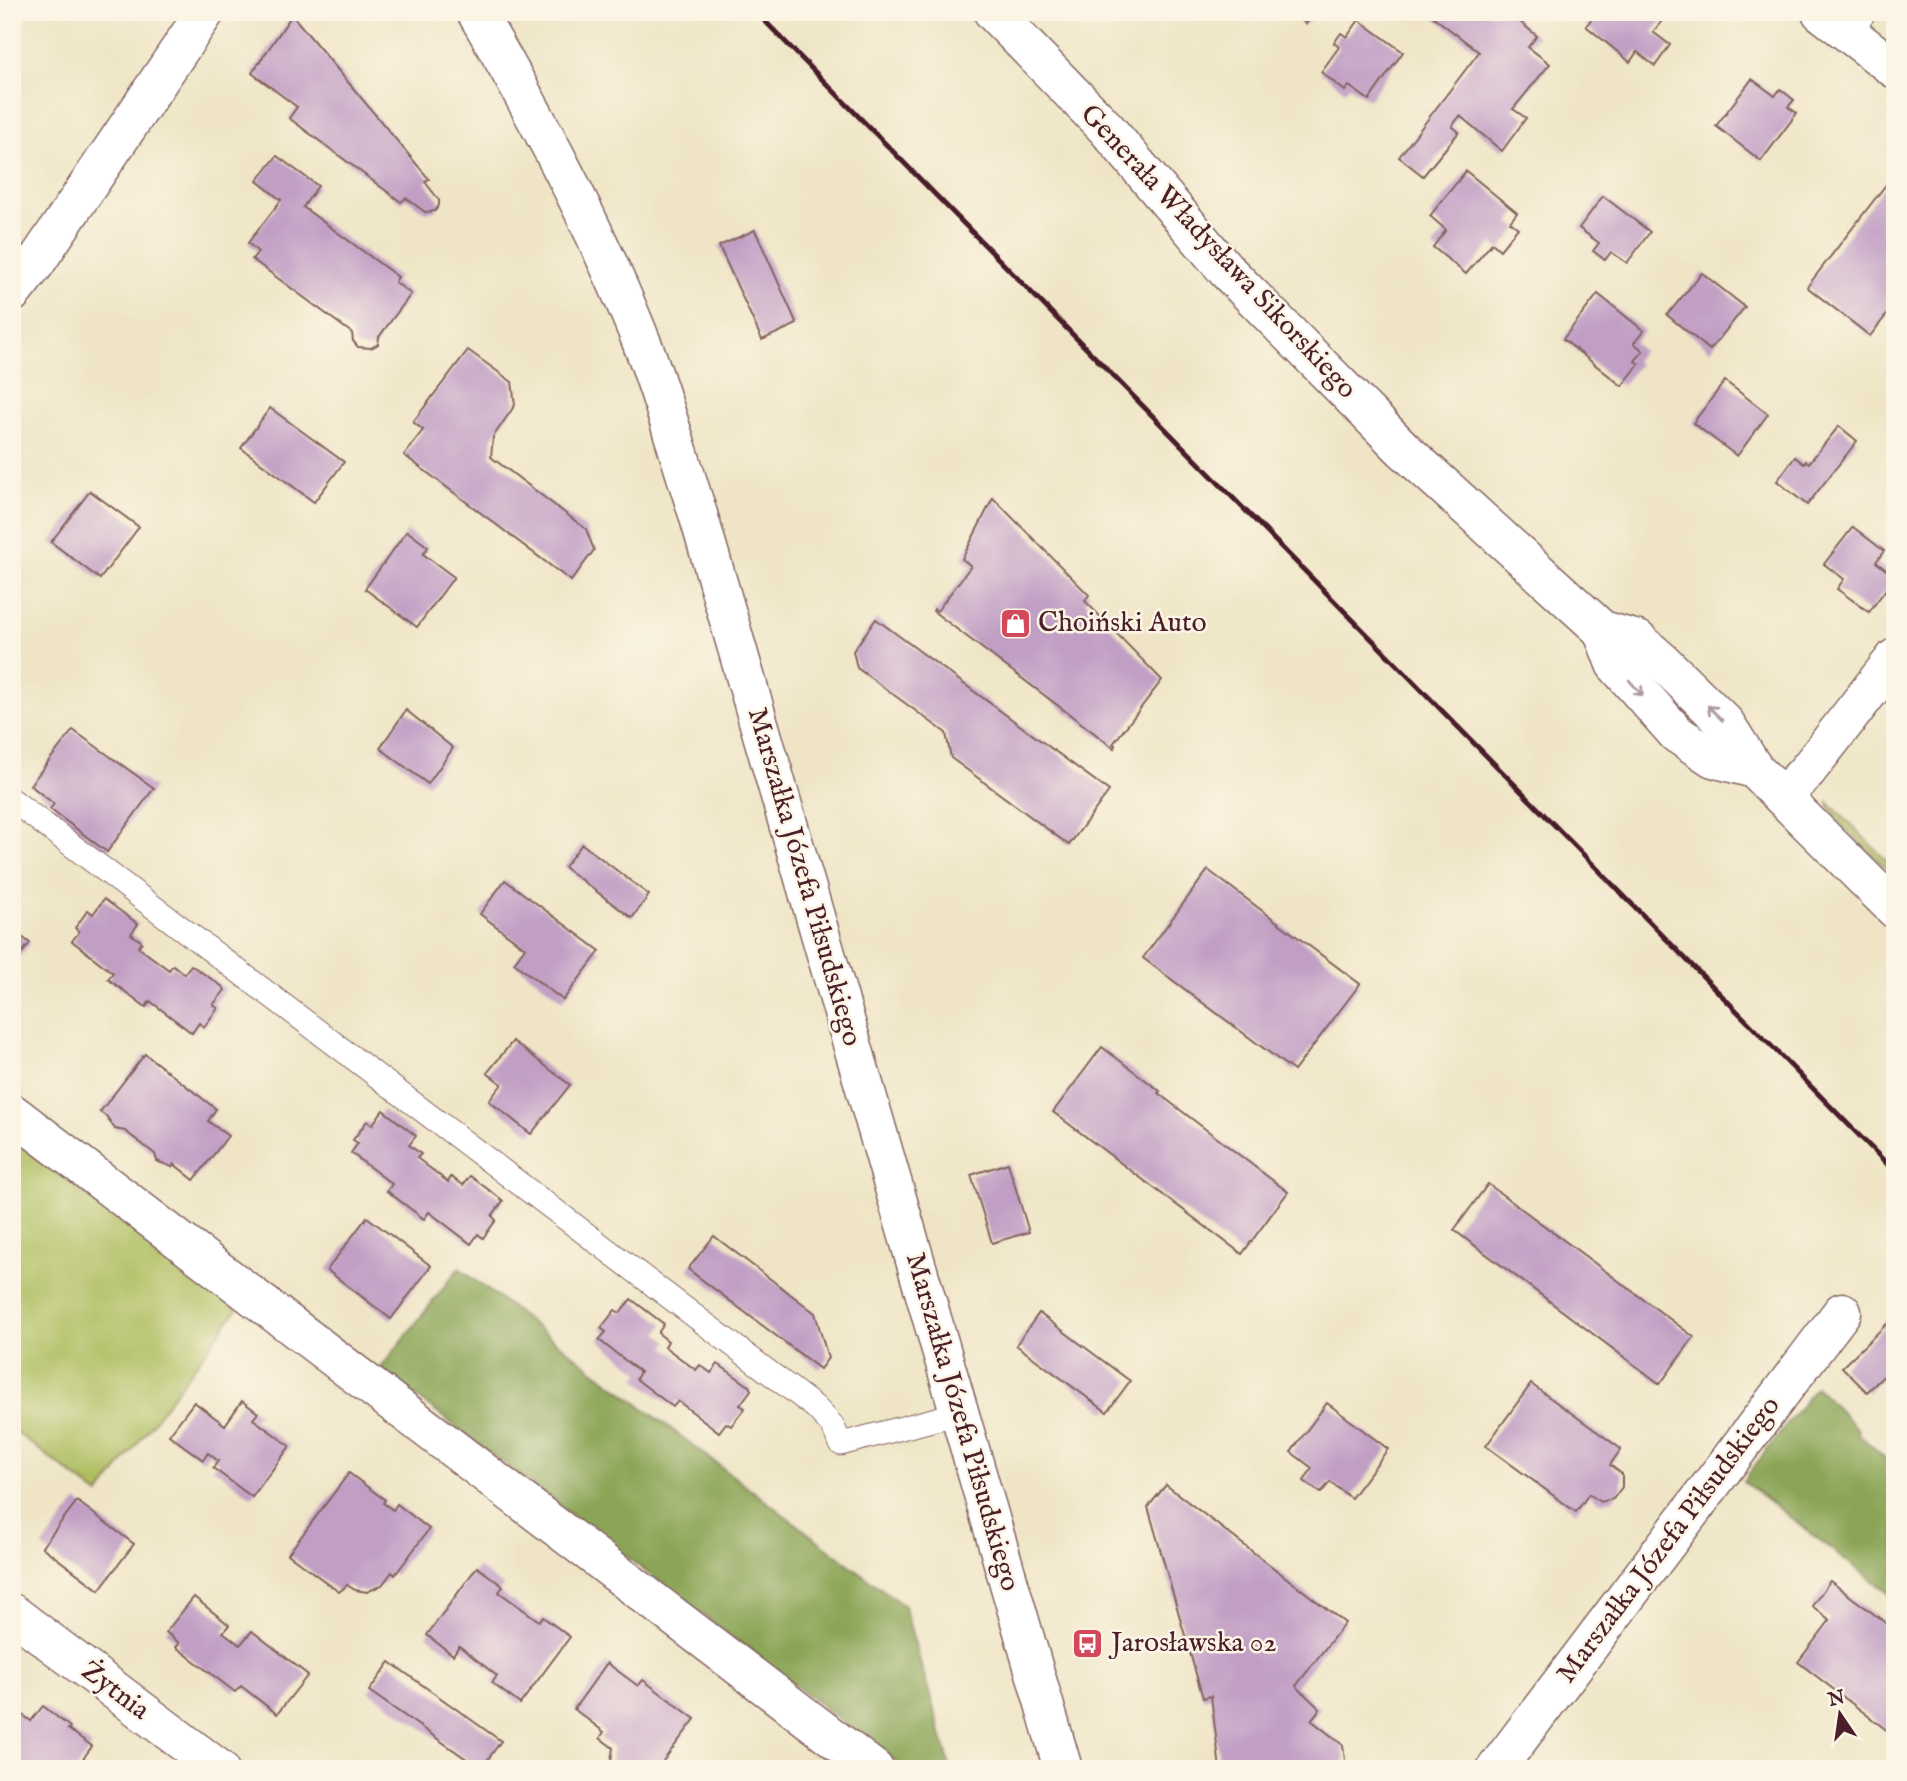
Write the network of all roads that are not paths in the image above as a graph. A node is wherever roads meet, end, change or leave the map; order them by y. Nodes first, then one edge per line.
1 (205, 12) edge
2 (476, 12) edge
3 (993, 12) edge
4 (1845, 19) edge
5 (1895, 69) edge
6 (12, 293) edge
7 (1895, 657) edge
8 (1783, 797) junction
9 (12, 800) edge
10 (1895, 909) edge
11 (12, 1113) edge
12 (1842, 1311) dead end
13 (959, 1413) junction
14 (12, 1613) edge
15 (219, 1769) edge
16 (874, 1769) edge
17 (1063, 1769) edge
18 (1496, 1769) edge

1 - 6 main road
2 - 13 main road, Marszałka Józefa Piłsudskiego
3 - 8 main road, Generała Władysława Sikorskiego
4 - 5 main road
7 - 8 main road
8 - 10 main road, Generała Władysława Sikorskiego
9 - 13 lane
11 - 16 main road
12 - 18 main road, Marszałka Józefa Piłsudskiego
13 - 17 main road, Marszałka Józefa Piłsudskiego
14 - 15 main road, Żytnia

